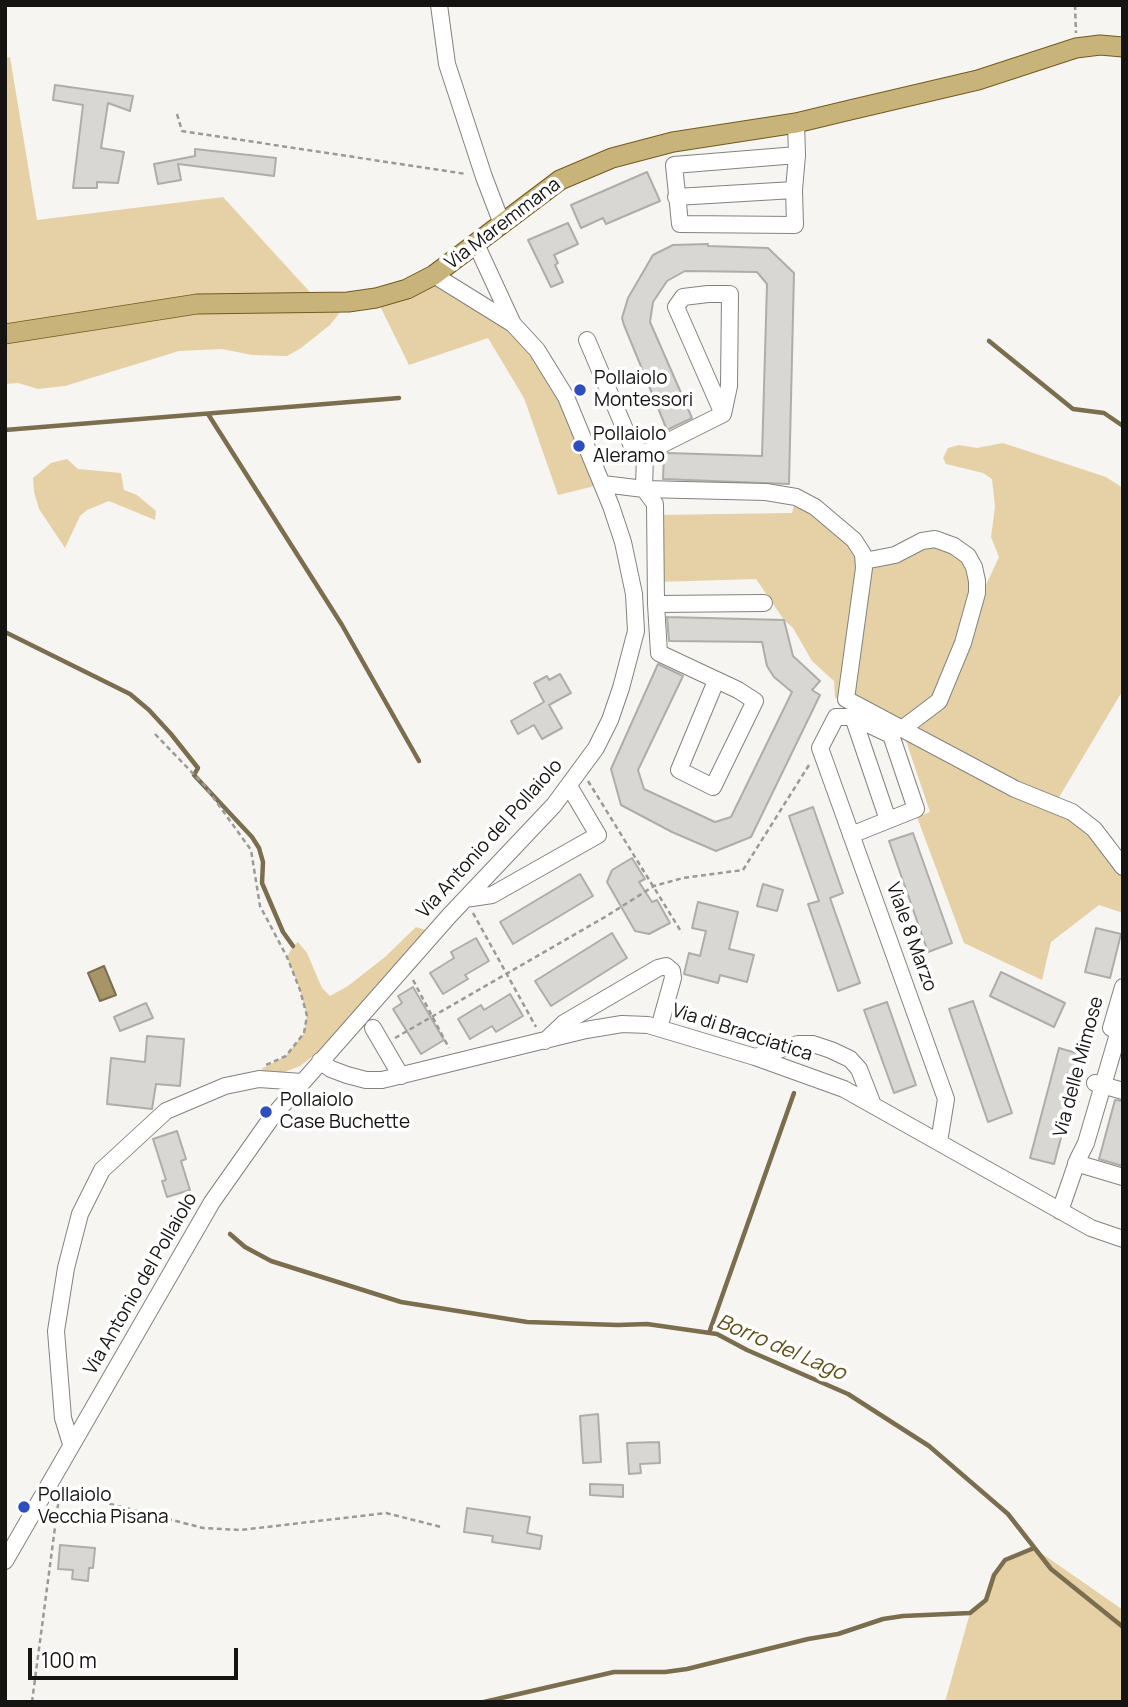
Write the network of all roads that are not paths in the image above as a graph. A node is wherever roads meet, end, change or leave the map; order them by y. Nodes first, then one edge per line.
1 (439, 5) edge
2 (1123, 47) edge
3 (796, 123) junction
4 (797, 155) junction
5 (794, 190) junction
6 (676, 197) junction
7 (502, 223) junction
8 (476, 244) junction
9 (434, 275) junction
10 (513, 324) junction
11 (5, 334) edge
12 (587, 340) dead end
13 (723, 414) junction
14 (645, 453) junction
15 (603, 484) junction
16 (644, 489) junction
17 (611, 506) junction
18 (864, 561) junction
19 (764, 603) dead end
20 (656, 604) junction
21 (716, 681) junction
22 (853, 718) junction
23 (902, 729) junction
24 (569, 786) junction
25 (888, 820) junction
26 (851, 835) junction
27 (1123, 867) edge
28 (465, 899) junction
29 (1123, 987) edge
30 (1121, 1010) edge
31 (373, 1028) dead end
32 (659, 1028) junction
33 (544, 1042) junction
34 (755, 1058) junction
35 (320, 1061) junction
36 (401, 1076) junction
37 (302, 1082) junction
38 (1099, 1084) junction
39 (1123, 1091) edge
40 (873, 1105) junction
41 (939, 1142) junction
42 (1077, 1161) junction
43 (1123, 1177) edge
44 (1060, 1211) junction
45 (1123, 1239) edge
46 (71, 1444) junction
47 (5, 1561) edge

1 - 7 street
2 - 3 main road, Via Maremmana
3 - 4 street
3 - 7 main road, Via Maremmana
4 - 5 street
4 - 6 street
5 - 6 street
5 - 6 street
7 - 8 main road, Via Maremmana
8 - 9 main road, Via Maremmana
8 - 10 street, Via Antonio del Pollaiolo
9 - 10 street, Via Antonio del Pollaiolo
9 - 11 main road, Via Maremmana
10 - 15 street, Via Antonio del Pollaiolo
12 - 14 street
13 - 13 street
13 - 14 street
14 - 16 street
15 - 16 street
15 - 17 street, Via Antonio del Pollaiolo
16 - 17 street
16 - 18 street
16 - 20 street
17 - 24 street, Via Antonio del Pollaiolo
18 - 23 street
18 - 23 street
19 - 20 street
20 - 21 street
21 - 21 street
22 - 25 street
22 - 25 street
22 - 26 street, Viale 8 Marzo
23 - 27 street
24 - 28 street, Via Antonio del Pollaiolo
24 - 28 street
25 - 26 street
26 - 41 street, Viale 8 Marzo
28 - 35 street, Via Antonio del Pollaiolo
29 - 30 street, Via delle Mimose
30 - 38 street, Via delle Mimose
31 - 36 street
32 - 33 street, Via di Bracciatica
32 - 33 street
32 - 34 street, Via di Bracciatica
33 - 36 street, Via di Bracciatica
34 - 40 street, Via di Bracciatica
34 - 40 street
35 - 36 street, Via di Bracciatica
35 - 37 street, Via Antonio del Pollaiolo
37 - 46 street, Via Antonio del Pollaiolo
37 - 46 street, Via Antonio del Pollaiolo
38 - 39 street
38 - 42 street, Via delle Mimose
40 - 41 street, Via di Bracciatica
41 - 44 street, Via di Bracciatica
42 - 43 street
42 - 44 street, Via delle Mimose
44 - 45 street, Via di Bracciatica
46 - 47 street, Via Antonio del Pollaiolo

